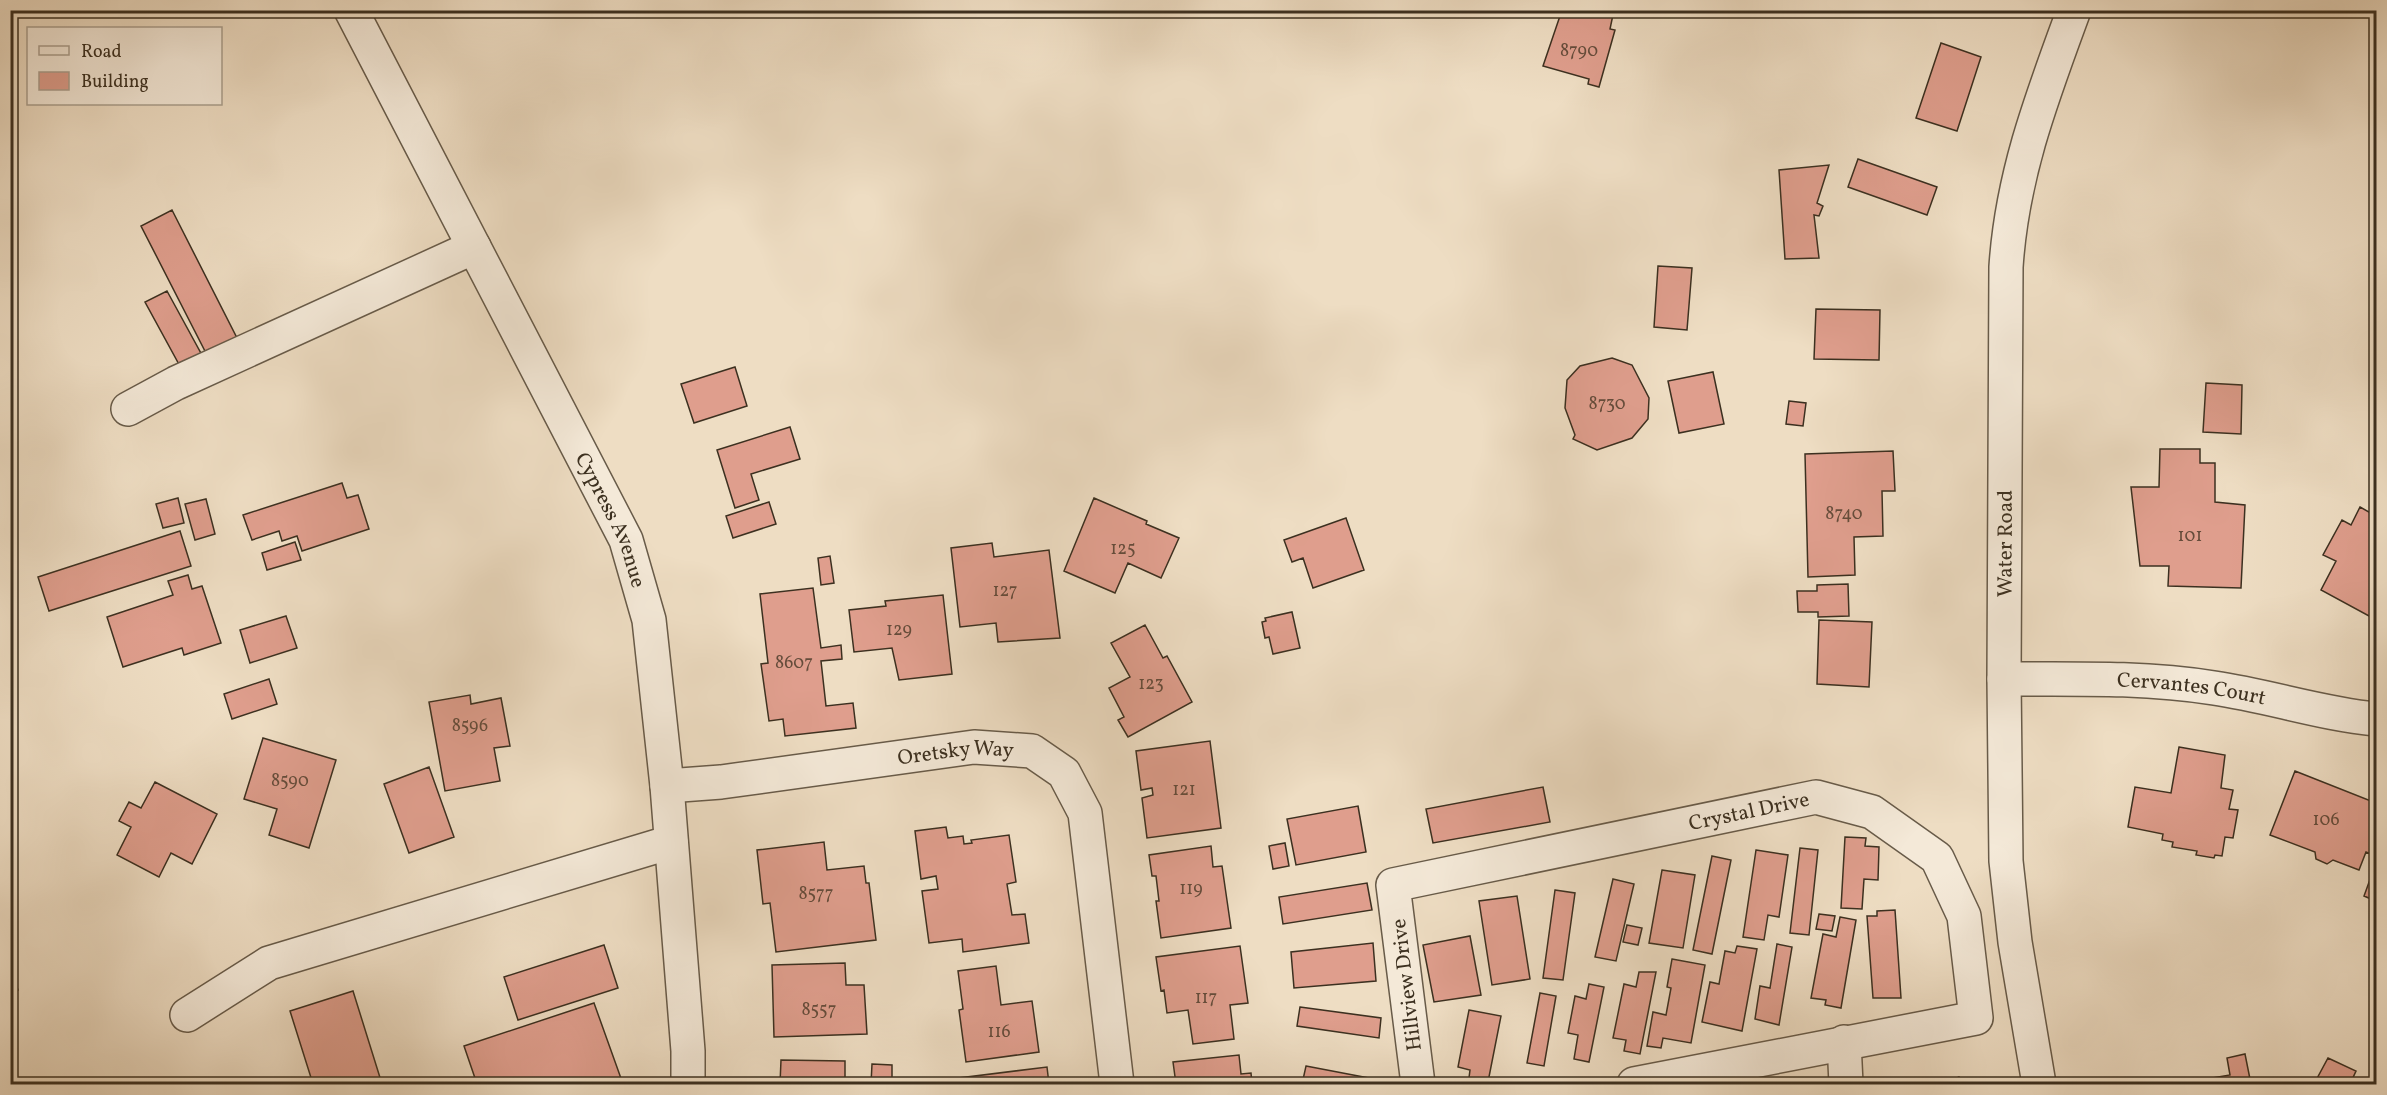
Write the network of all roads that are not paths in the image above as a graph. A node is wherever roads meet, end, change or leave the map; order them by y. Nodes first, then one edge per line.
1 (351, 10) edge
2 (2073, 10) edge
3 (474, 247) junction
4 (128, 409) dead end
5 (2004, 679) junction
6 (2376, 719) edge
7 (667, 786) junction
8 (671, 842) junction
9 (1394, 885) joint
10 (187, 1015) dead end
11 (1844, 1042) junction
12 (688, 1084) edge
13 (1117, 1084) edge
14 (1418, 1084) edge
15 (1634, 1084) edge
16 (1846, 1084) edge
17 (2039, 1084) edge

1 - 3 street, Cypress Avenue
2 - 5 street, Water Road
3 - 4 street
3 - 7 street, Cypress Avenue
5 - 6 street, Cervantes Court
5 - 17 street, Water Road
7 - 8 street, Cypress Avenue
7 - 13 street, Oretsky Way
8 - 10 street
8 - 12 street, Cypress Avenue
9 - 11 street, Crystal Drive
9 - 14 street, Hillview Drive
11 - 15 street
11 - 16 street

